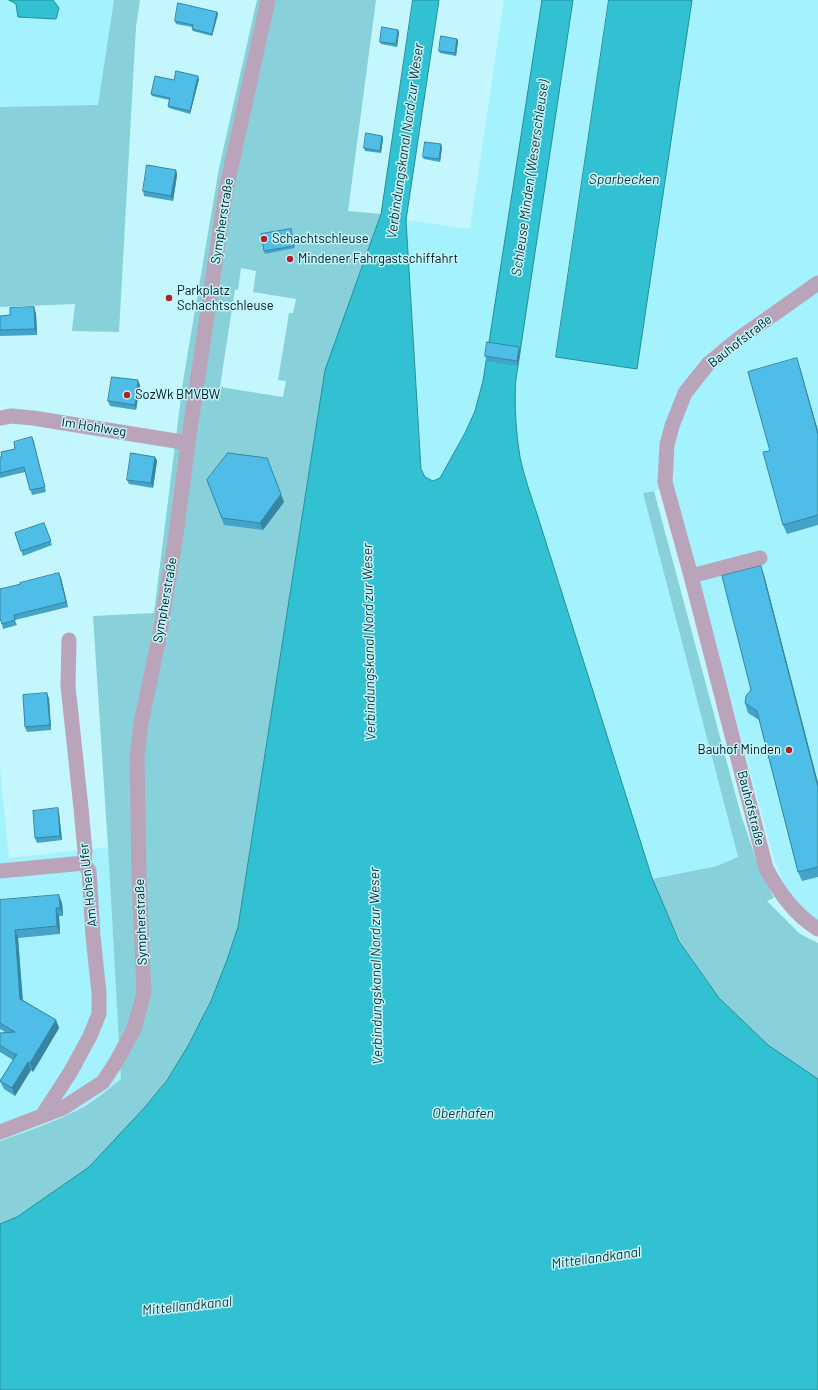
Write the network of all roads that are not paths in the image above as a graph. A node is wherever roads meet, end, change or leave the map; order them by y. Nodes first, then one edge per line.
1 (268, 0) edge
2 (818, 283) edge
3 (0, 418) edge
4 (188, 443) junction
5 (760, 558) dead end
6 (691, 576) junction
7 (69, 640) dead end
8 (84, 863) junction
9 (0, 871) edge
10 (818, 929) edge
11 (42, 1116) junction
12 (0, 1132) edge

1 - 4 street, Sympherstraße
2 - 6 street, Bauhofstraße
3 - 4 street, Im Hohlweg
4 - 11 street, Sympherstraße
5 - 6 street
6 - 10 street, Bauhofstraße
7 - 8 street, Am Hohen Ufer
8 - 9 street
8 - 11 street, Am Hohen Ufer
11 - 12 street, Sympherstraße

